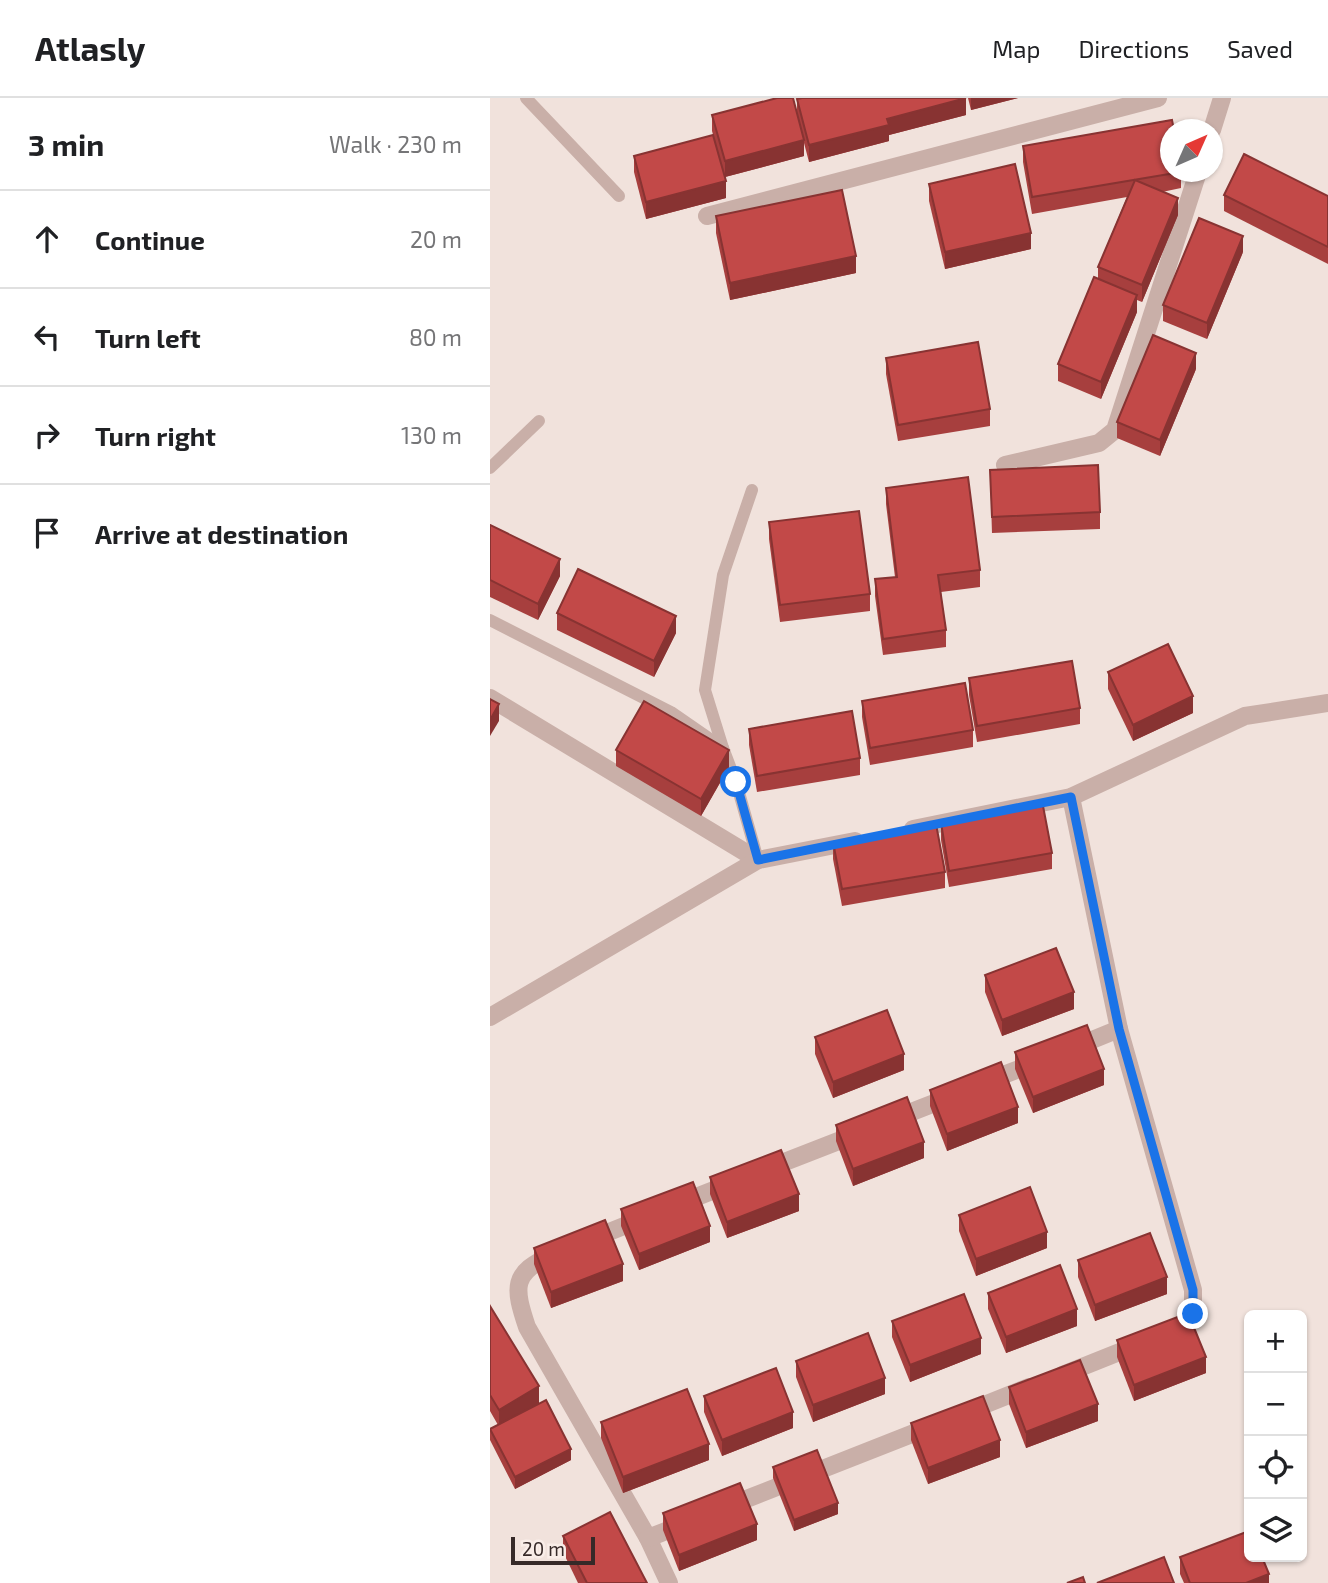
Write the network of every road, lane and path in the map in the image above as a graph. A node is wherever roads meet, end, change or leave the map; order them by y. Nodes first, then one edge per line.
1 (526, 98) edge
2 (1158, 98) edge
3 (1222, 98) edge
4 (1215, 119) edge
5 (1195, 182) edge
6 (619, 195) dead end
7 (707, 216) dead end
8 (539, 421) dead end
9 (1006, 465) dead end
10 (490, 468) edge
11 (752, 490) dead end
12 (490, 620) edge
13 (490, 698) edge
14 (1328, 703) edge
15 (723, 748) junction
16 (1071, 797) junction
17 (894, 833) edge
18 (867, 838) edge
19 (758, 860) junction
20 (490, 1017) edge
21 (1119, 1029) junction
22 (648, 1538) junction
23 (669, 1583) edge

1 - 6 lane
2 - 7 street
3 - 4 street
5 - 9 street
8 - 10 lane
11 - 15 lane
12 - 15 lane
13 - 19 street
14 - 16 street
15 - 19 lane
16 - 17 street
16 - 21 street
18 - 19 street
19 - 20 street
21 - 22 street
21 - 22 street
22 - 23 street

